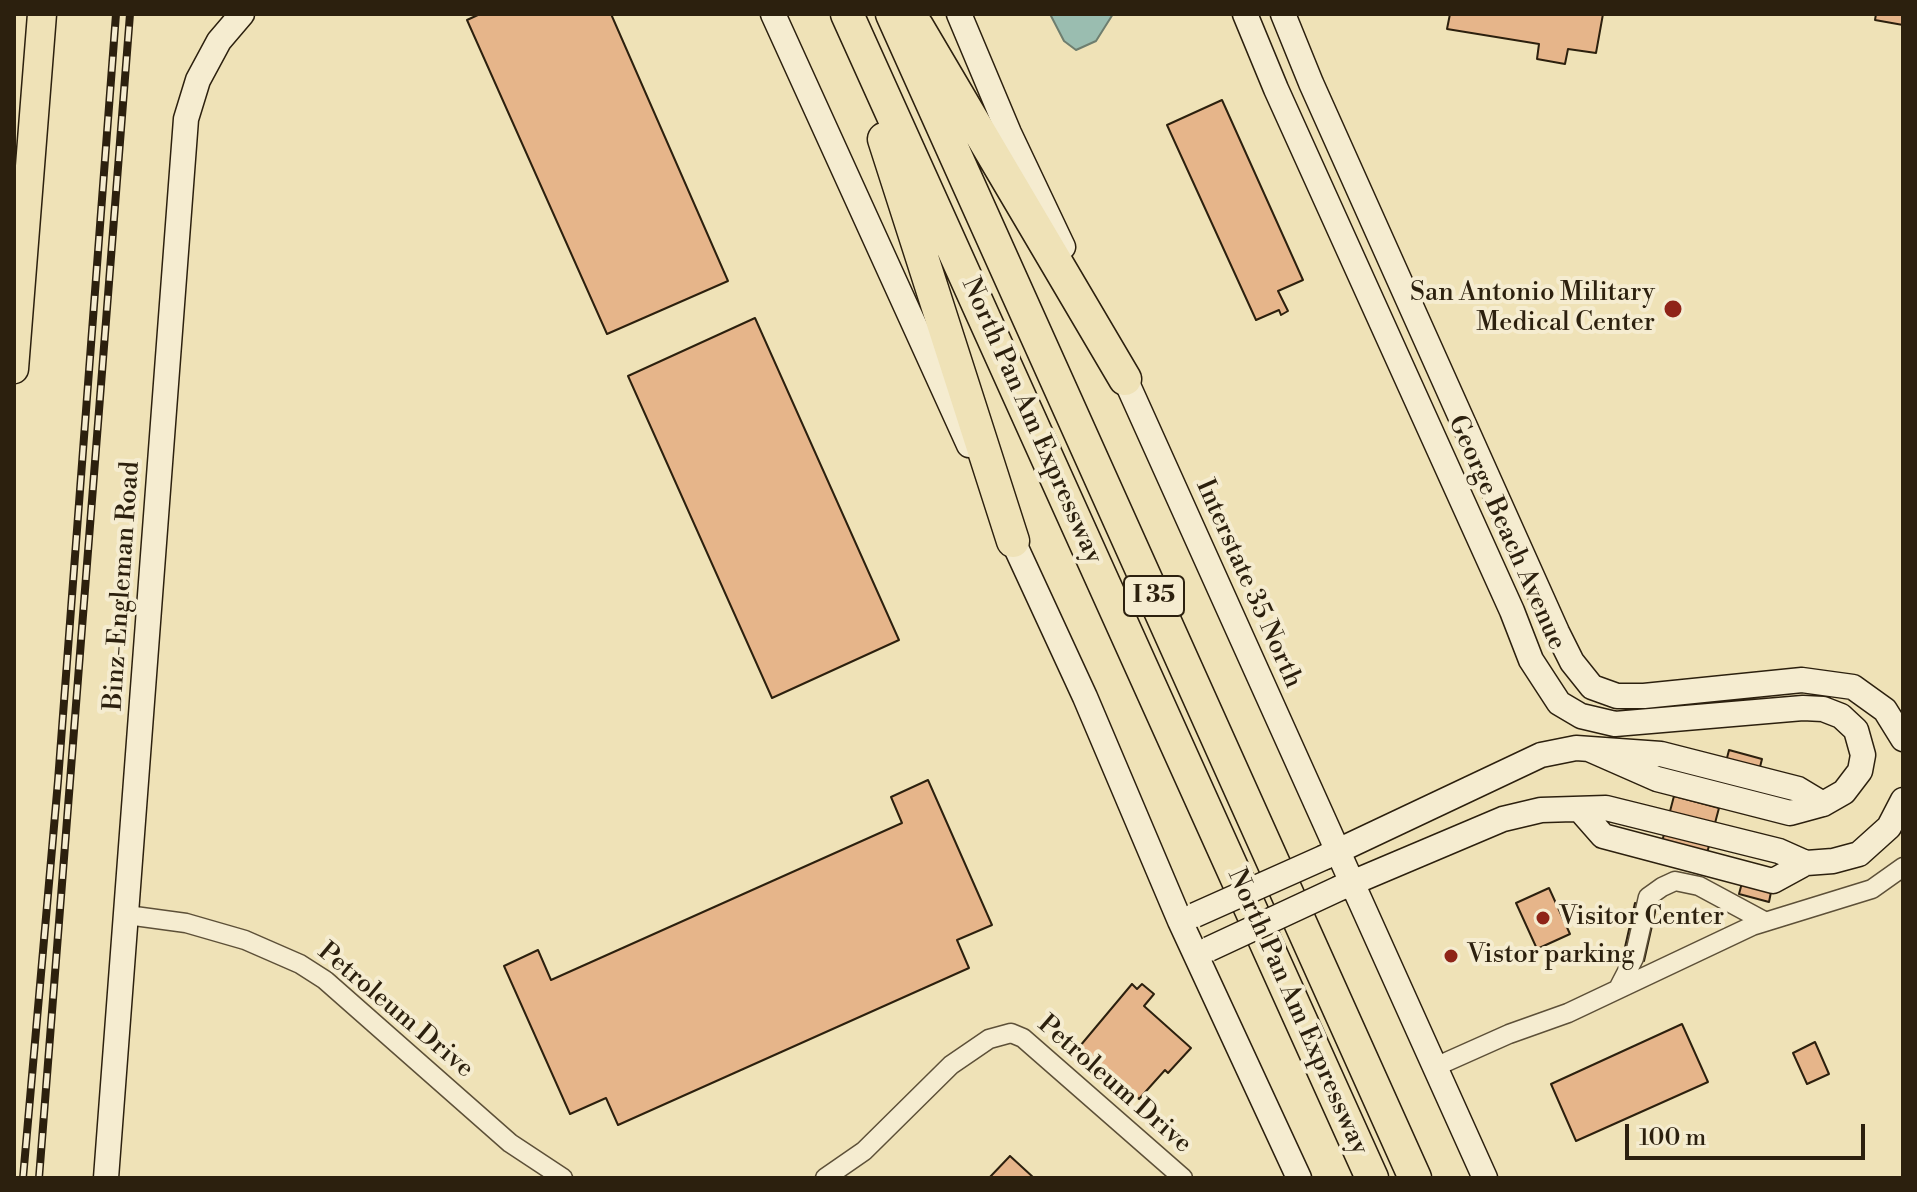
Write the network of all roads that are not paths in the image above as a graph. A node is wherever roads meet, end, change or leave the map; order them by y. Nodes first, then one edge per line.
1 (42, 14) edge
2 (242, 14) edge
3 (773, 14) edge
4 (845, 14) edge
5 (892, 14) edge
6 (911, 14) edge
7 (959, 14) edge
8 (1245, 14) edge
9 (1283, 14) edge
10 (14, 369) edge
11 (1125, 379) junction
12 (1013, 541) junction
13 (1903, 739) edge
14 (1903, 800) edge
15 (1331, 854) junction
16 (1903, 867) edge
17 (1345, 886) junction
18 (127, 915) junction
19 (1188, 918) junction
20 (1764, 921) junction
21 (1203, 952) junction
22 (1619, 988) junction
23 (1435, 1067) junction
24 (1346, 1120) junction
25 (106, 1178) edge
26 (563, 1178) edge
27 (825, 1178) edge
28 (1183, 1178) edge
29 (1299, 1178) edge
30 (1366, 1178) edge
31 (1372, 1178) edge
32 (1415, 1178) edge
33 (1485, 1178) edge

1 - 10 main road
2 - 18 street, Binz-Engleman Road
3 - 12 street
4 - 12 highway
4 - 24 highway, North Pan Am Expressway / I 35
5 - 32 highway, North Pan Am Expressway / I 35
6 - 11 highway
7 - 11 street, Interstate 35 North
8 - 15 street, George Beach Avenue
9 - 13 street, George Beach Avenue
11 - 15 street, Interstate 35 North
12 - 19 street
14 - 17 street
15 - 17 street, Interstate 35 North
15 - 19 street, bridge
16 - 20 street
17 - 21 street, bridge
17 - 23 street, Interstate 35 North
18 - 25 street, Binz-Engleman Road
18 - 26 street, Petroleum Drive
19 - 21 street
20 - 22 street
20 - 22 street
21 - 29 street
22 - 23 street
23 - 33 street, Interstate 35 North
24 - 30 highway
24 - 31 highway, North Pan Am Expressway / I 35
27 - 28 street, Petroleum Drive

